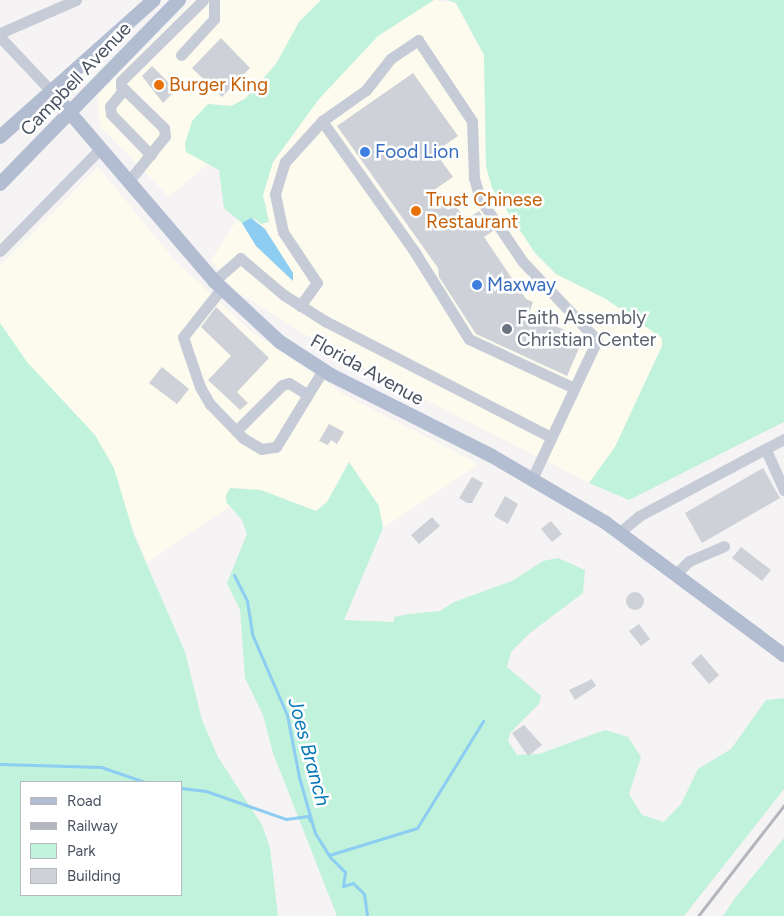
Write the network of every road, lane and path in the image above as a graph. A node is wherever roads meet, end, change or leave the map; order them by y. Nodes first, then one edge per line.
1 (76, 0) edge
2 (154, 0) edge
3 (179, 0) edge
4 (202, 0) edge
5 (214, 0) edge
6 (150, 28) junction
7 (0, 33) edge
8 (0, 37) edge
9 (163, 40) junction
10 (131, 48) junction
11 (181, 55) dead end
12 (143, 60) junction
13 (107, 72) junction
14 (122, 88) junction
15 (53, 93) junction
16 (71, 111) junction
17 (322, 121) junction
18 (0, 137) edge
19 (100, 149) junction
20 (150, 155) junction
21 (128, 182) junction
22 (0, 184) edge
23 (0, 250) edge
24 (217, 285) junction
25 (300, 306) junction
26 (322, 370) junction
27 (574, 388) junction
28 (308, 394) junction
29 (236, 431) junction
30 (551, 437) junction
31 (784, 439) edge
32 (766, 450) junction
33 (532, 479) junction
34 (784, 490) edge
35 (620, 532) junction
36 (724, 546) dead end
37 (677, 574) junction
38 (784, 655) edge

1 - 7 street
2 - 15 main road, Campbell Avenue
3 - 6 main road, Campbell Avenue
4 - 9 street
5 - 11 street
6 - 9 street
6 - 10 main road, Campbell Avenue
8 - 15 street, Florida Avenue
9 - 12 street
10 - 12 street
10 - 13 main road, Campbell Avenue
12 - 14 street
13 - 14 street
13 - 16 main road, Campbell Avenue
14 - 20 street
14 - 20 street
15 - 16 main road, Florida Avenue
15 - 18 main road, Campbell Avenue
16 - 19 main road, Florida Avenue
16 - 22 main road, Campbell Avenue
17 - 25 street
17 - 27 street
17 - 27 street
19 - 21 main road, Florida Avenue
19 - 23 street
20 - 21 street
21 - 24 main road, Florida Avenue
24 - 25 street
24 - 26 main road, Florida Avenue
24 - 29 street
25 - 30 street
26 - 28 street
26 - 33 main road, Florida Avenue
27 - 30 street
28 - 29 street
28 - 29 street
30 - 33 street
31 - 32 street
32 - 34 street
32 - 35 street
33 - 35 main road, Florida Avenue
35 - 37 main road, Florida Avenue
36 - 37 street
37 - 38 main road, Florida Avenue

